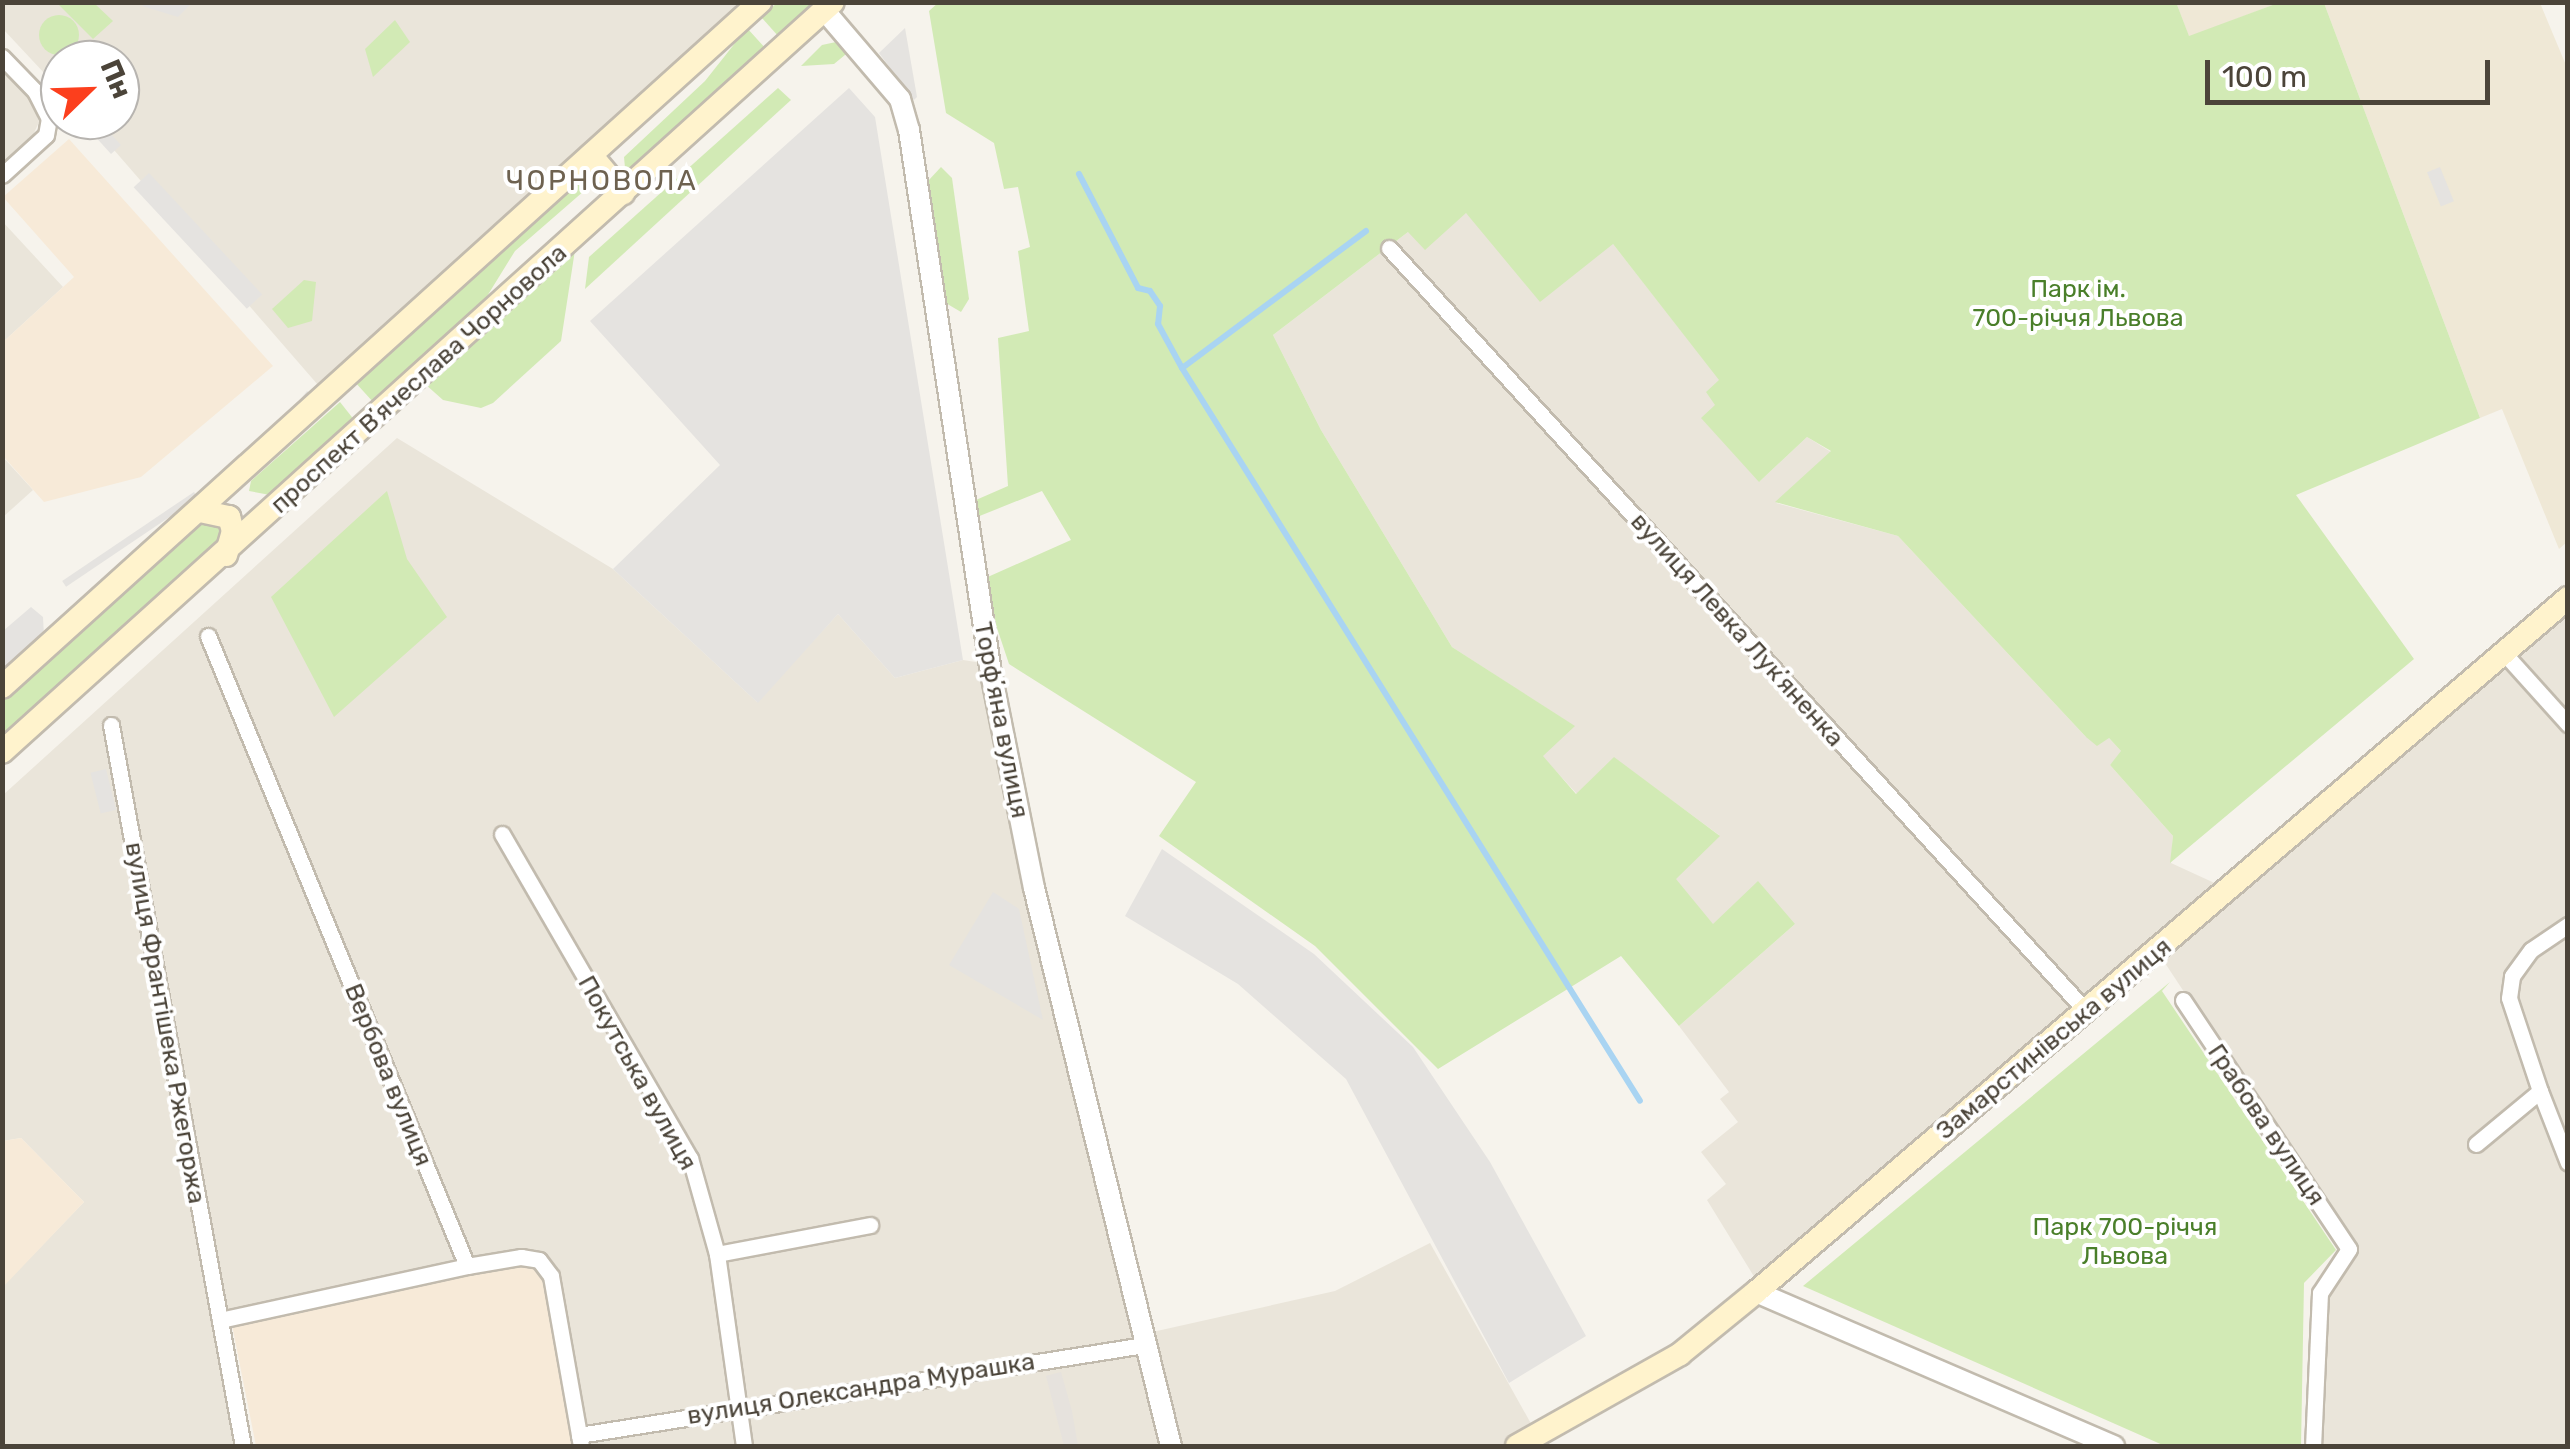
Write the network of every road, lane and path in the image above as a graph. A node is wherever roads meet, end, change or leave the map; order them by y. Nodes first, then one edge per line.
1 (760, 2) edge
2 (828, 6) edge
3 (2, 57) edge
4 (591, 155) junction
5 (2, 176) edge
6 (622, 193) junction
7 (1389, 248) dead end
8 (238, 476) junction
9 (200, 511) junction
10 (272, 512) junction
11 (226, 555) junction
12 (2568, 598) edge
13 (208, 636) dead end
14 (2504, 653) junction
15 (2, 688) edge
16 (2568, 724) edge
17 (111, 725) dead end
18 (2, 752) edge
19 (502, 834) dead end
20 (2568, 925) edge
21 (2183, 1000) dead end
22 (2086, 1011) junction
23 (2540, 1091) junction
24 (2476, 1144) dead end
25 (2568, 1164) edge
26 (870, 1225) dead end
27 (717, 1254) junction
28 (466, 1266) junction
29 (1756, 1292) junction
30 (220, 1320) junction
31 (1144, 1345) junction
32 (738, 1408) junction
33 (580, 1441) edge
34 (243, 1446) edge
35 (744, 1446) edge
36 (1172, 1446) edge
37 (1517, 1446) edge
38 (2114, 1446) edge
39 (2313, 1446) edge

1 - 4 main road, проспект Вʼячеслава Чорновола
2 - 6 main road, проспект Вʼячеслава Чорновола
2 - 31 street, Торфʼяна вулиця
3 - 5 street
4 - 6 main road
4 - 8 main road, проспект Вʼячеслава Чорновола
6 - 10 main road, проспект Вʼячеслава Чорновола
7 - 22 street, вулиця Левка Лукʼяненка
8 - 9 main road, проспект Вʼячеслава Чорновола
8 - 10 main road
9 - 11 main road
9 - 15 main road, проспект Вʼячеслава Чорновола
10 - 11 main road, проспект Вʼячеслава Чорновола
11 - 18 main road, проспект Вʼячеслава Чорновола
12 - 14 main road, Замарстинівська вулиця
13 - 28 street, Вербова вулиця
14 - 16 street
14 - 22 main road, Замарстинівська вулиця
17 - 30 street, вулиця Франтішека Ржегоржа
19 - 27 street, Покутська вулиця
20 - 23 street
21 - 39 street, Грабова вулиця
22 - 29 main road, Замарстинівська вулиця
23 - 24 street
23 - 25 street
26 - 27 street
27 - 32 street, Покутська вулиця
28 - 30 street
28 - 33 street
29 - 37 main road, Замарстинівська вулиця
29 - 38 street
30 - 34 street, вулиця Франтішека Ржегоржа
31 - 32 street, вулиця Олександра Мурашка
31 - 36 street, Торфʼяна вулиця
32 - 33 street, вулиця Олександра Мурашка
32 - 35 street, Покутська вулиця

